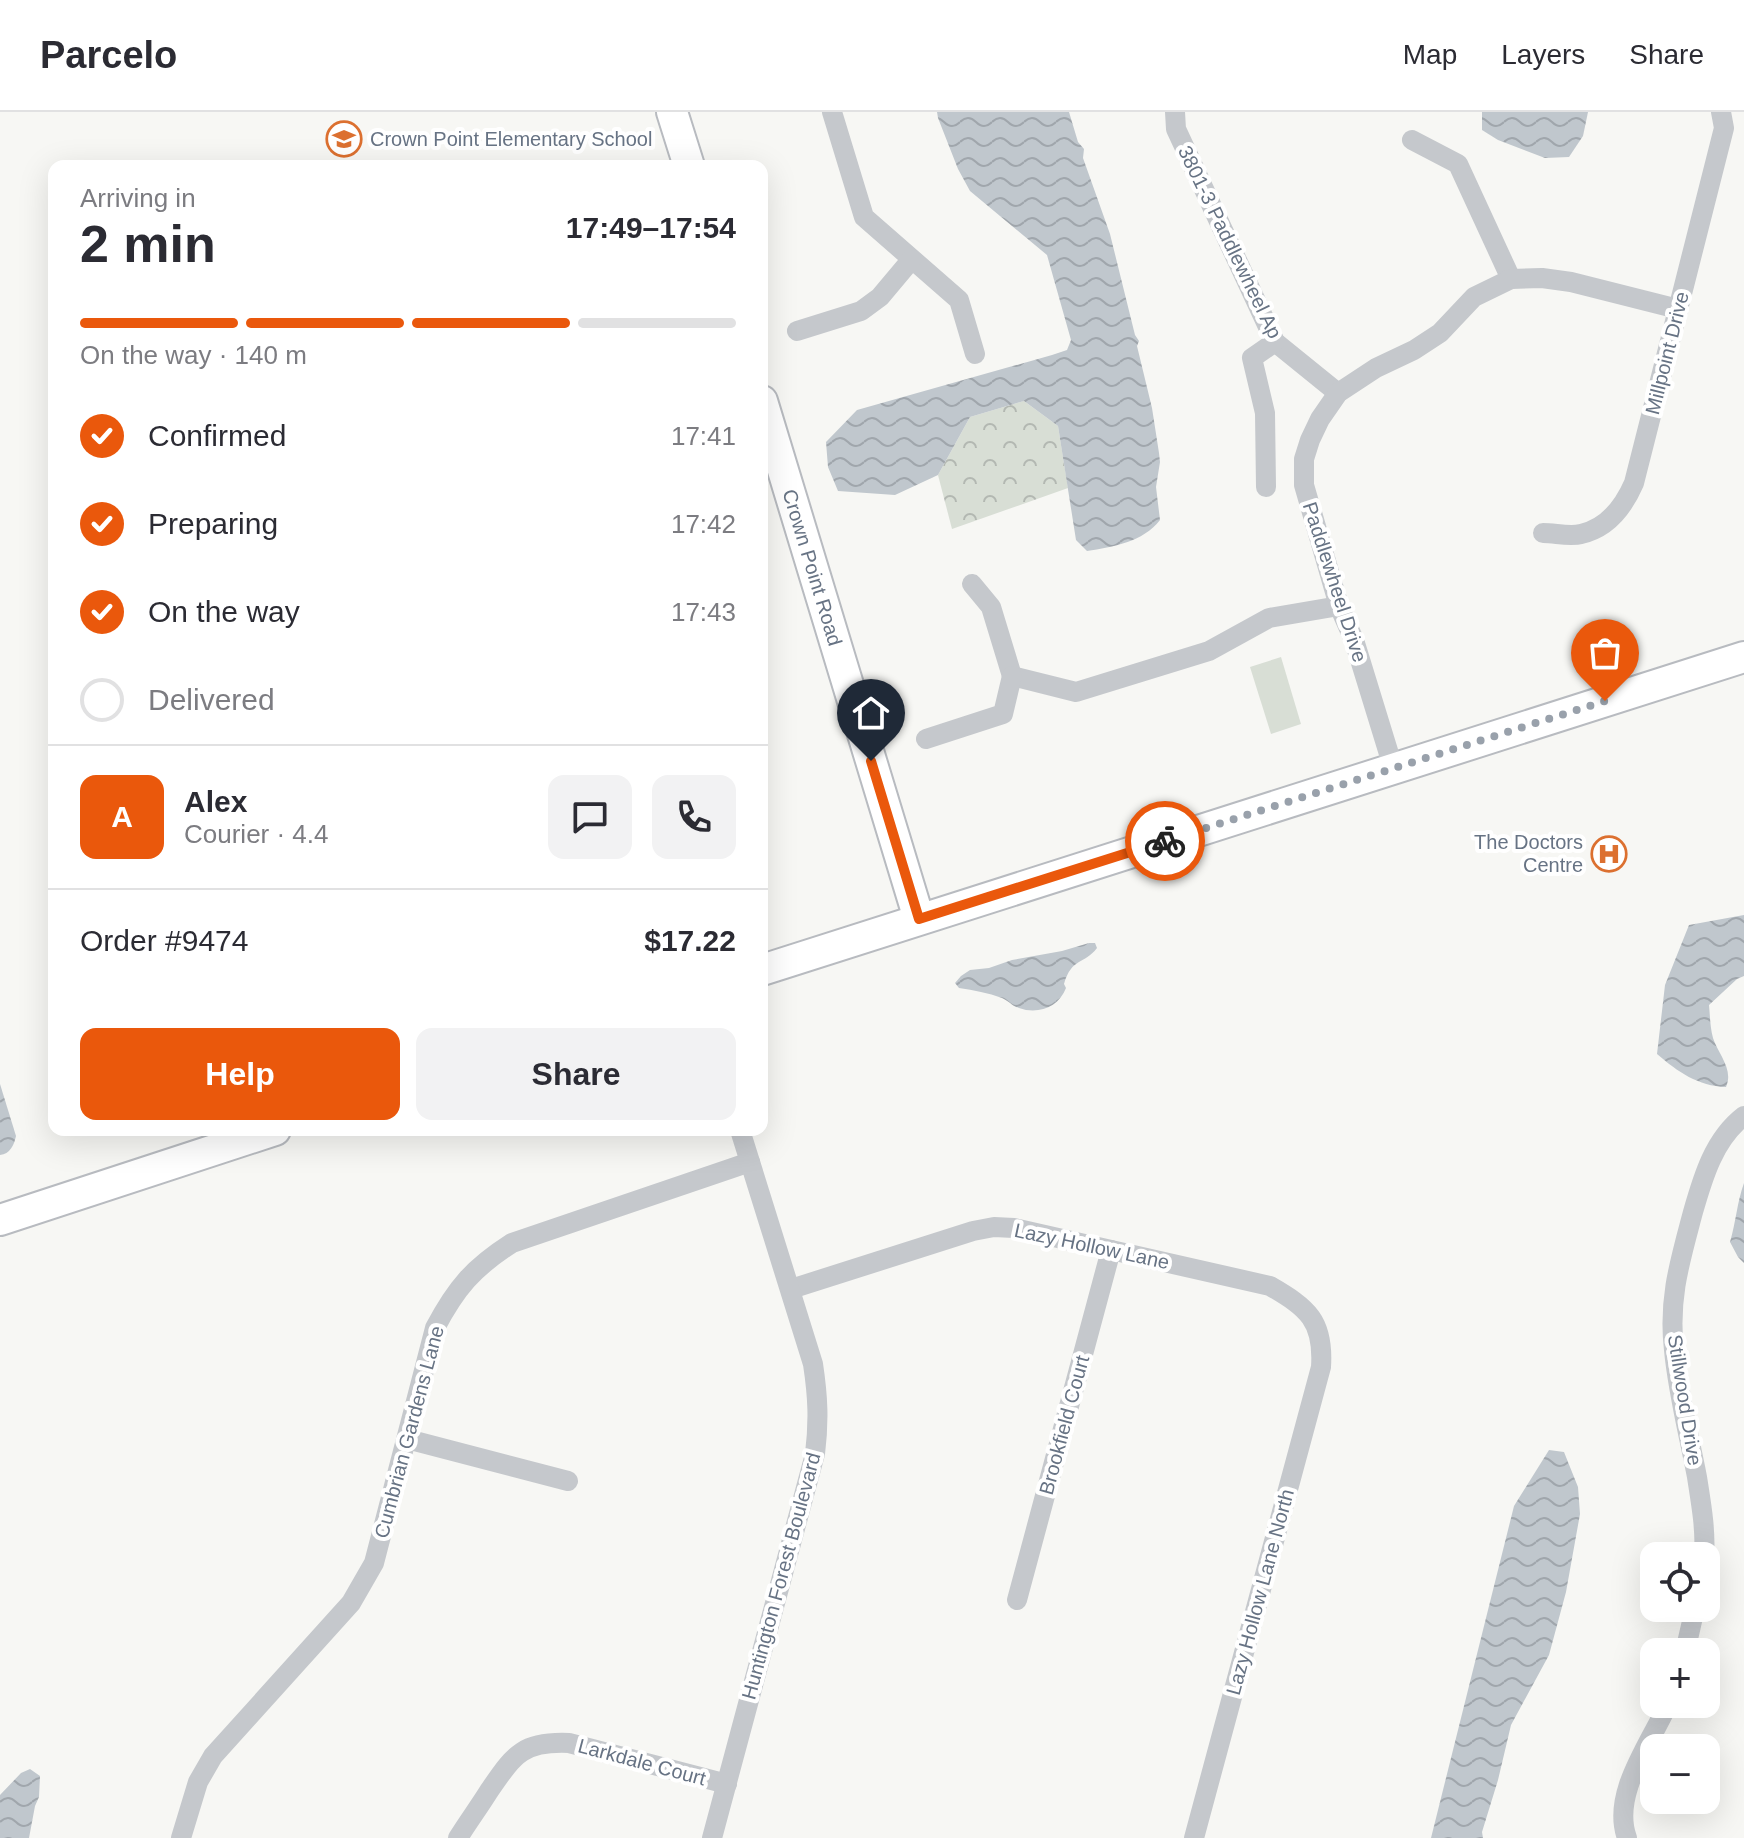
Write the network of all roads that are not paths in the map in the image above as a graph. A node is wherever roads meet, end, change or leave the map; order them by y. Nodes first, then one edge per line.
1 (672, 112) edge
2 (832, 112) edge
3 (1175, 112) edge
4 (1721, 112) edge
5 (1412, 140) dead end
6 (687, 160) edge
7 (911, 260) junction
8 (1511, 279) junction
9 (1678, 309) junction
10 (797, 331) dead end
11 (1275, 342) junction
12 (975, 354) dead end
13 (1338, 393) junction
14 (768, 421) edge
15 (1266, 487) dead end
16 (1543, 533) dead end
17 (972, 584) dead end
18 (1339, 606) junction
19 (1744, 657) edge
20 (1012, 676) junction
21 (926, 739) dead end
22 (1393, 767) junction
23 (919, 919) junction
24 (768, 968) edge
25 (1744, 1116) edge
26 (257, 1136) edge
27 (742, 1136) edge
28 (750, 1162) junction
29 (0, 1220) edge
30 (1111, 1250) junction
31 (791, 1289) junction
32 (1322, 1346) joint
33 (407, 1439) junction
34 (568, 1481) dead end
35 (1705, 1542) edge
36 (1017, 1600) dead end
37 (1661, 1718) edge
38 (727, 1784) junction
39 (181, 1838) edge
40 (458, 1838) edge
41 (712, 1838) edge
42 (1194, 1838) edge
43 (1627, 1838) edge

1 - 6 main road
2 - 7 street
3 - 11 street, 3801-3 Paddlewheel Ap
4 - 9 street, Millpoint Drive
5 - 8 street
7 - 10 street
7 - 12 street
8 - 9 street
8 - 13 street, Paddlewheel Drive
9 - 16 street, Millpoint Drive
11 - 13 street, 3801-3 Paddlewheel Ap
11 - 15 street
13 - 18 street, Paddlewheel Drive
14 - 23 main road, Crown Point Road
17 - 20 street
18 - 20 street
18 - 22 street, Paddlewheel Drive
19 - 22 main road
20 - 21 street
22 - 23 main road
23 - 24 main road
25 - 35 street, Stillwood Drive
26 - 29 main road
27 - 28 street, Huntington Forest Boulevard
28 - 31 street, Huntington Forest Boulevard
28 - 33 street, Cumbrian Gardens Lane
30 - 31 street, Lazy Hollow Lane
30 - 32 street, Lazy Hollow Lane
30 - 36 street, Brookfield Court
31 - 38 street, Huntington Forest Boulevard
32 - 42 street, Lazy Hollow Lane North
33 - 34 street
33 - 39 street, Cumbrian Gardens Lane
37 - 43 street
38 - 40 street, Larkdale Court
38 - 41 street, Huntington Forest Boulevard

